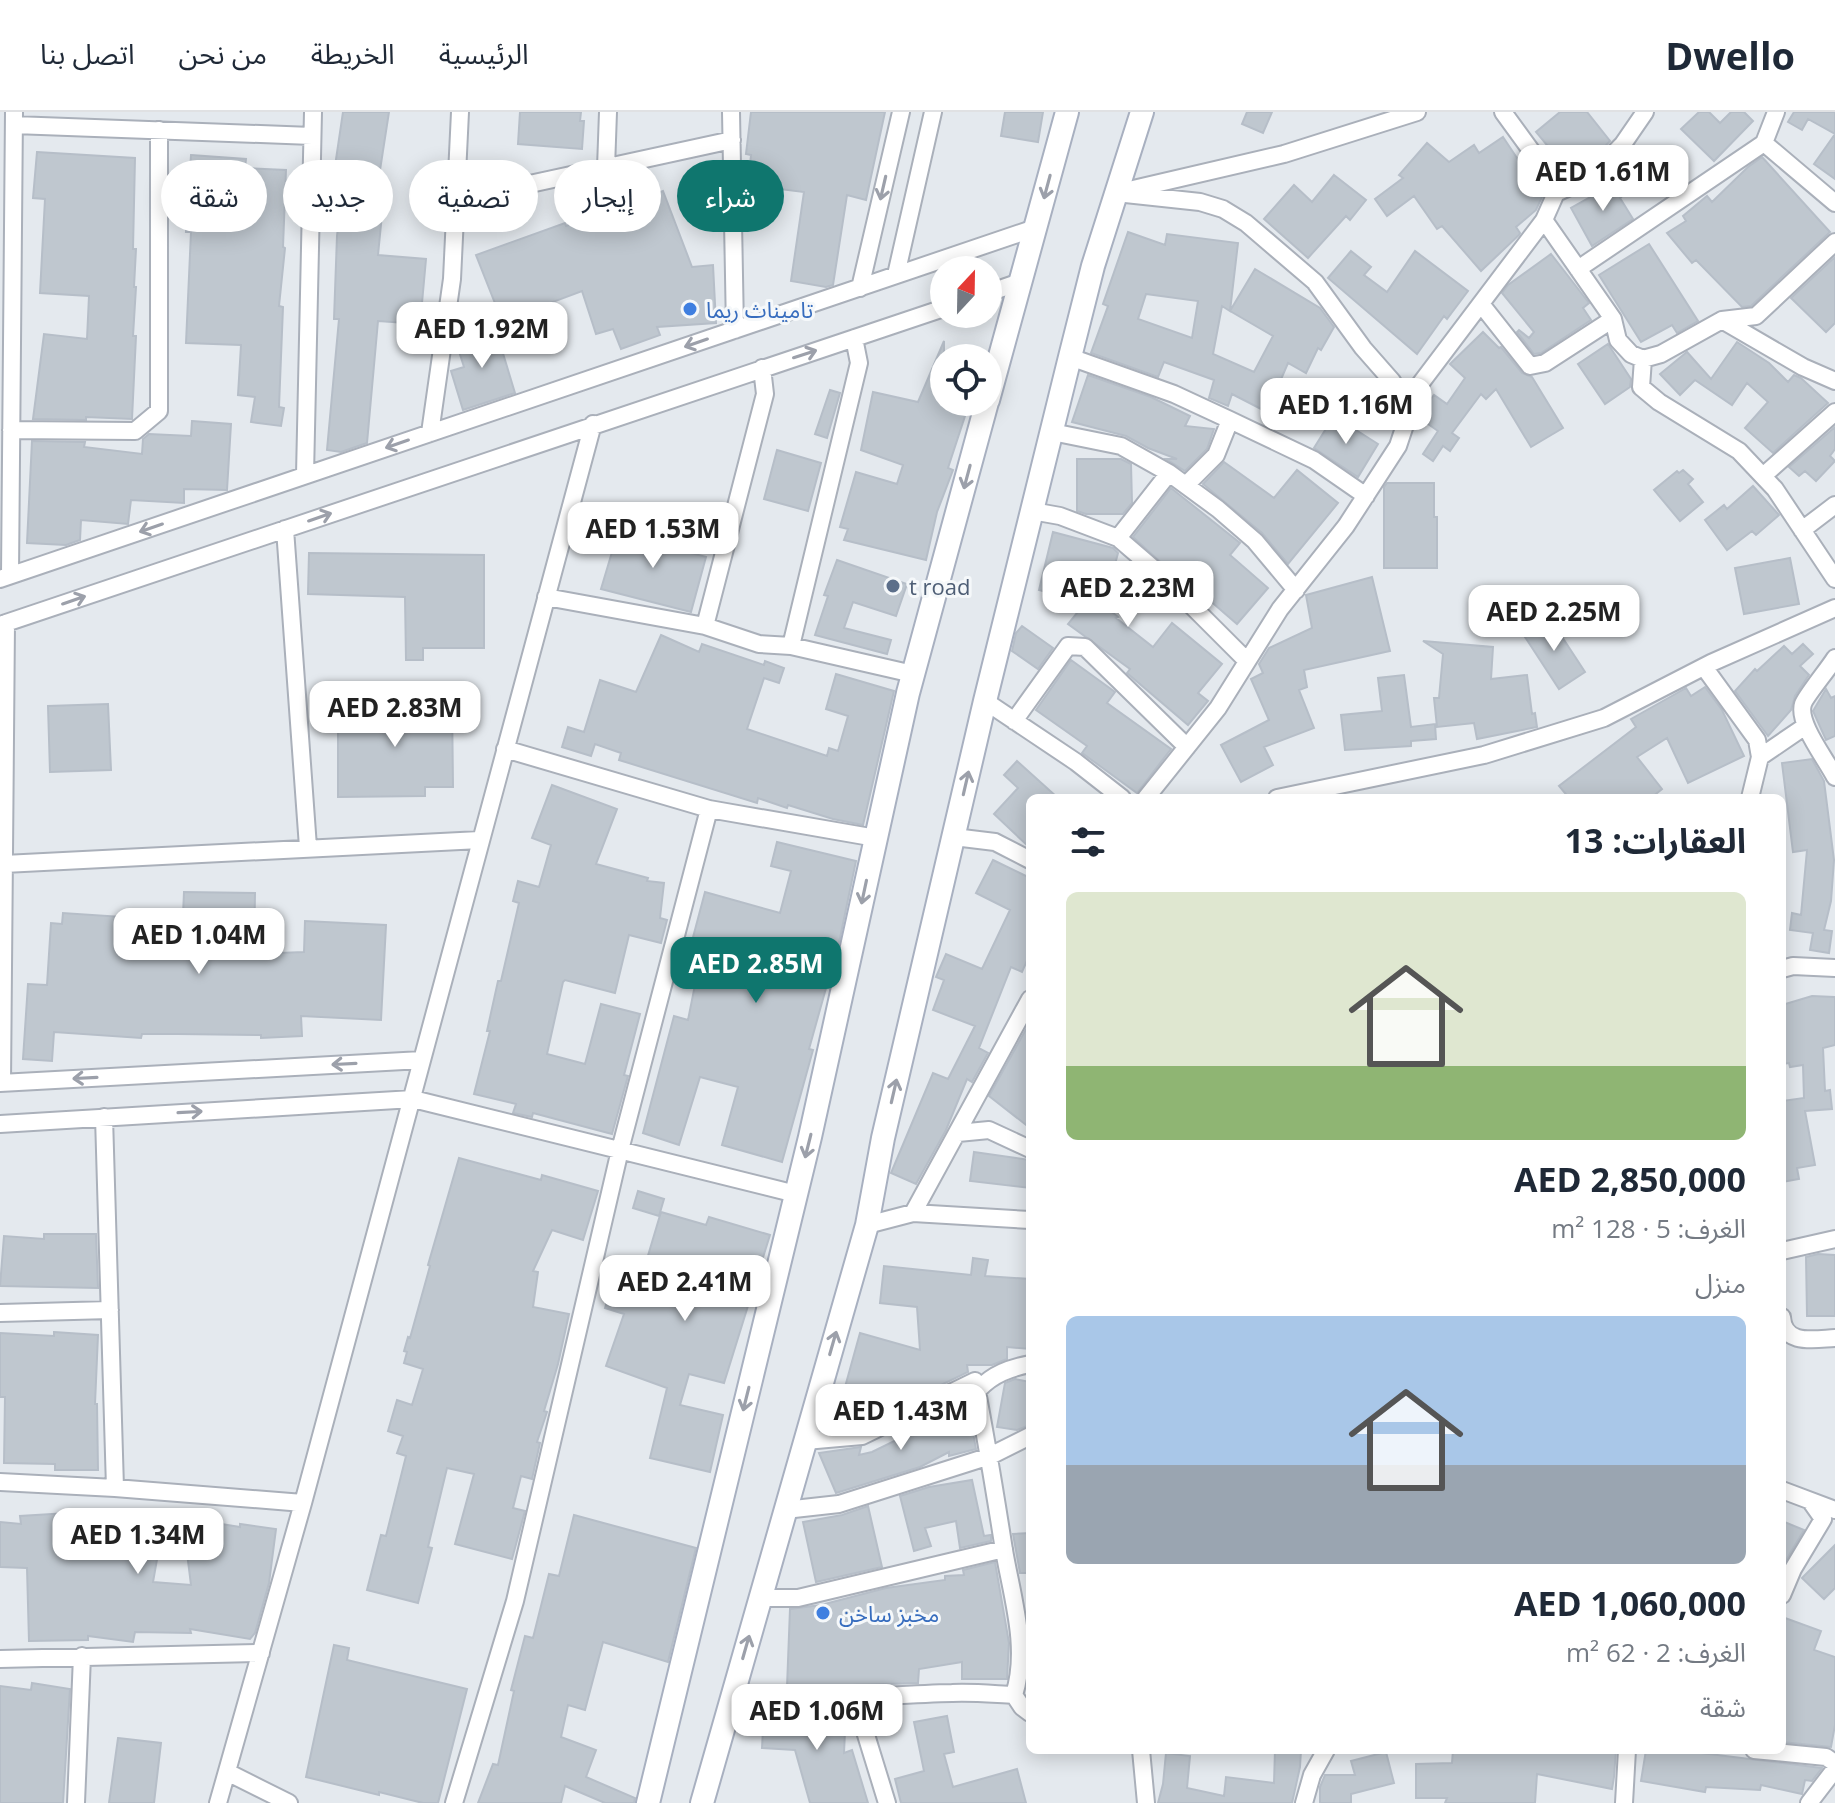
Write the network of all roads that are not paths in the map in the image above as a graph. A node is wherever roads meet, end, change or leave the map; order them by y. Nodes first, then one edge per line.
1 (313, 112) edge
2 (460, 112) edge
3 (608, 112) edge
4 (731, 112) edge
5 (901, 112) edge
6 (933, 112) edge
7 (1067, 112) edge
8 (1142, 112) edge
9 (1417, 112) edge
10 (1503, 112) edge
11 (1645, 112) edge
12 (1776, 112) edge
13 (14, 118) edge
14 (159, 130) junction
15 (312, 136) junction
16 (732, 140) junction
17 (1764, 143) junction
18 (458, 160) edge
19 (606, 160) edge
20 (642, 160) edge
21 (1116, 193) junction
22 (1556, 193) junction
23 (1835, 203) edge
24 (1544, 220) junction
25 (1035, 228) junction
26 (454, 232) edge
27 (1835, 242) edge
28 (1578, 269) junction
29 (896, 275) junction
30 (1020, 282) junction
31 (860, 288) junction
32 (1002, 288) edge
33 (1481, 304) junction
34 (930, 313) edge
35 (1613, 319) junction
36 (1722, 320) junction
37 (735, 330) junction
38 (854, 338) junction
39 (1002, 349) edge
40 (1070, 357) junction
41 (1643, 359) junction
42 (762, 368) junction
43 (1835, 381) edge
44 (1405, 404) junction
45 (1835, 412) edge
46 (984, 416) edge
47 (1230, 420) junction
48 (593, 424) junction
49 (11, 430) junction
50 (1052, 432) junction
51 (430, 433) junction
52 (1169, 473) junction
53 (305, 475) junction
54 (1763, 476) junction
55 (1186, 485) junction
56 (1366, 496) junction
57 (1835, 505) edge
58 (1032, 511) junction
59 (285, 529) junction
60 (1802, 530) junction
61 (1118, 538) junction
62 (5, 577) edge
63 (1835, 579) edge
64 (1296, 590) junction
65 (546, 597) junction
66 (1835, 608) edge
67 (3, 624) edge
68 (705, 626) junction
69 (791, 646) junction
70 (1835, 658) edge
71 (1247, 661) junction
72 (1704, 667) junction
73 (913, 674) junction
74 (985, 701) junction
75 (1014, 721) junction
76 (1804, 727) junction
77 (1187, 747) junction
78 (505, 749) junction
79 (1760, 757) junction
80 (1835, 777) edge
81 (1117, 794) edge
82 (1149, 794) edge
83 (1296, 794) edge
84 (1751, 794) edge
85 (709, 809) junction
86 (954, 837) junction
87 (876, 838) junction
88 (480, 840) junction
89 (308, 847) junction
90 (1026, 858) edge
91 (4, 864) junction
92 (1786, 968) edge
93 (1835, 968) edge
94 (1026, 1006) edge
95 (422, 1060) junction
96 (1, 1083) edge
97 (413, 1099) junction
98 (104, 1117) junction
99 (0, 1124) edge
100 (958, 1133) junction
101 (1026, 1147) edge
102 (620, 1150) junction
103 (796, 1194) junction
104 (913, 1213) junction
105 (1026, 1220) edge
106 (867, 1225) junction
107 (1835, 1239) edge
108 (1786, 1250) edge
109 (110, 1310) junction
110 (0, 1313) edge
111 (1786, 1331) edge
112 (1835, 1338) edge
113 (1026, 1365) edge
114 (975, 1381) junction
115 (1026, 1438) edge
116 (805, 1441) junction
117 (990, 1456) junction
118 (0, 1482) edge
119 (115, 1488) junction
120 (1786, 1492) edge
121 (1811, 1502) junction
122 (303, 1503) junction
123 (785, 1510) junction
124 (1834, 1511) edge
125 (1004, 1549) junction
126 (1786, 1583) edge
127 (760, 1598) junction
128 (261, 1653) junction
129 (82, 1656) junction
130 (0, 1659) edge
131 (734, 1691) junction
132 (1014, 1695) junction
133 (855, 1699) junction
134 (1026, 1710) edge
135 (1786, 1753) edge
136 (1141, 1754) edge
137 (1324, 1754) edge
138 (1627, 1754) edge
139 (1835, 1763) edge
140 (1835, 1769) edge
141 (227, 1772) junction
142 (76, 1803) edge
143 (218, 1803) edge
144 (289, 1803) edge
145 (454, 1803) edge
146 (648, 1803) edge
147 (702, 1803) edge
148 (887, 1803) edge
149 (1146, 1803) edge
150 (1304, 1803) edge
151 (1624, 1803) edge
152 (1809, 1803) edge

1 - 15 street
2 - 18 street
3 - 19 street
4 - 16 street
5 -> 31 street
6 - 29 street
7 -> 25 street
8 - 21 street
9 - 21 street
10 - 22 street
11 - 22 street
12 - 17 street
13 - 14 street
13 - 49 street
14 - 15 street
14 - 49 street
15 - 53 street
16 - 20 street
16 - 37 street
17 - 23 street
17 - 28 street
21 - 40 street
21 - 44 street
22 - 24 street
24 - 28 street
24 - 33 street
25 - 29 street
25 - 30 street
26 - 51 street
27 - 36 street
28 - 35 street
29 - 31 street
30 - 32 street
30 - 39 street
31 - 37 street
33 - 35 street
33 - 44 street
34 - 38 street
35 - 41 street
36 - 41 street
36 - 43 street
37 -> 51 street
42 -> 38 street
38 - 69 street
40 - 47 street
40 - 50 street
41 - 54 street
42 - 48 street
42 - 68 street
44 - 56 street
45 - 54 street
46 -> 73 street
47 - 55 street
47 - 56 street
59 -> 48 street
48 - 65 street
49 - 62 street
50 - 52 street
50 - 58 street
51 -> 53 street
52 - 55 street
52 - 61 street
53 -> 62 street
54 - 60 street
55 - 64 street
56 - 64 street
57 - 60 street
58 - 61 street
58 - 74 street
67 -> 59 street
59 - 89 street
60 - 63 street
61 - 71 street
64 - 71 street
65 - 68 street
65 - 78 street
66 - 72 street
67 - 91 street
68 - 69 street
69 - 73 street
70 - 76 street
71 - 77 street
72 - 79 street
72 - 83 street
73 - 87 street
74 - 75 street
86 -> 74 street
75 - 77 street
75 - 81 street
76 - 79 street
76 - 80 street
77 - 82 street
78 - 85 street
78 - 88 street
79 - 84 street
85 - 87 street
85 - 102 street
86 - 90 street
106 -> 86 street
87 -> 103 street
88 - 89 street
88 - 95 street
89 - 91 street
91 - 96 street
92 - 93 street
94 - 100 street
95 -> 96 street
95 - 97 street
98 -> 97 street
97 - 102 street
97 - 122 street
98 - 99 street
98 - 109 street
100 - 101 street
100 - 104 street
102 - 103 street
102 - 145 street
103 -> 146 street
104 - 105 street
104 - 106 street
116 -> 106 street
107 - 108 street
109 - 110 street
109 - 119 street
111 - 112 street
113 - 114 street
114 - 116 street
114 - 117 street
115 - 117 street
116 - 123 street
117 - 123 street
117 - 125 street
118 - 119 street
119 - 122 street
120 - 121 street
121 - 124 street
121 - 126 street
122 - 128 street
123 - 127 street
125 - 127 street
125 - 132 street
131 -> 127 street
128 - 129 street
128 - 141 street
129 - 130 street
129 - 142 street
131 - 133 street
131 - 147 street
132 - 133 street
132 - 134 street
133 - 148 street
135 - 139 street
136 - 149 street
137 - 150 street
138 - 151 street
140 - 152 street
141 - 143 street
141 - 144 street

